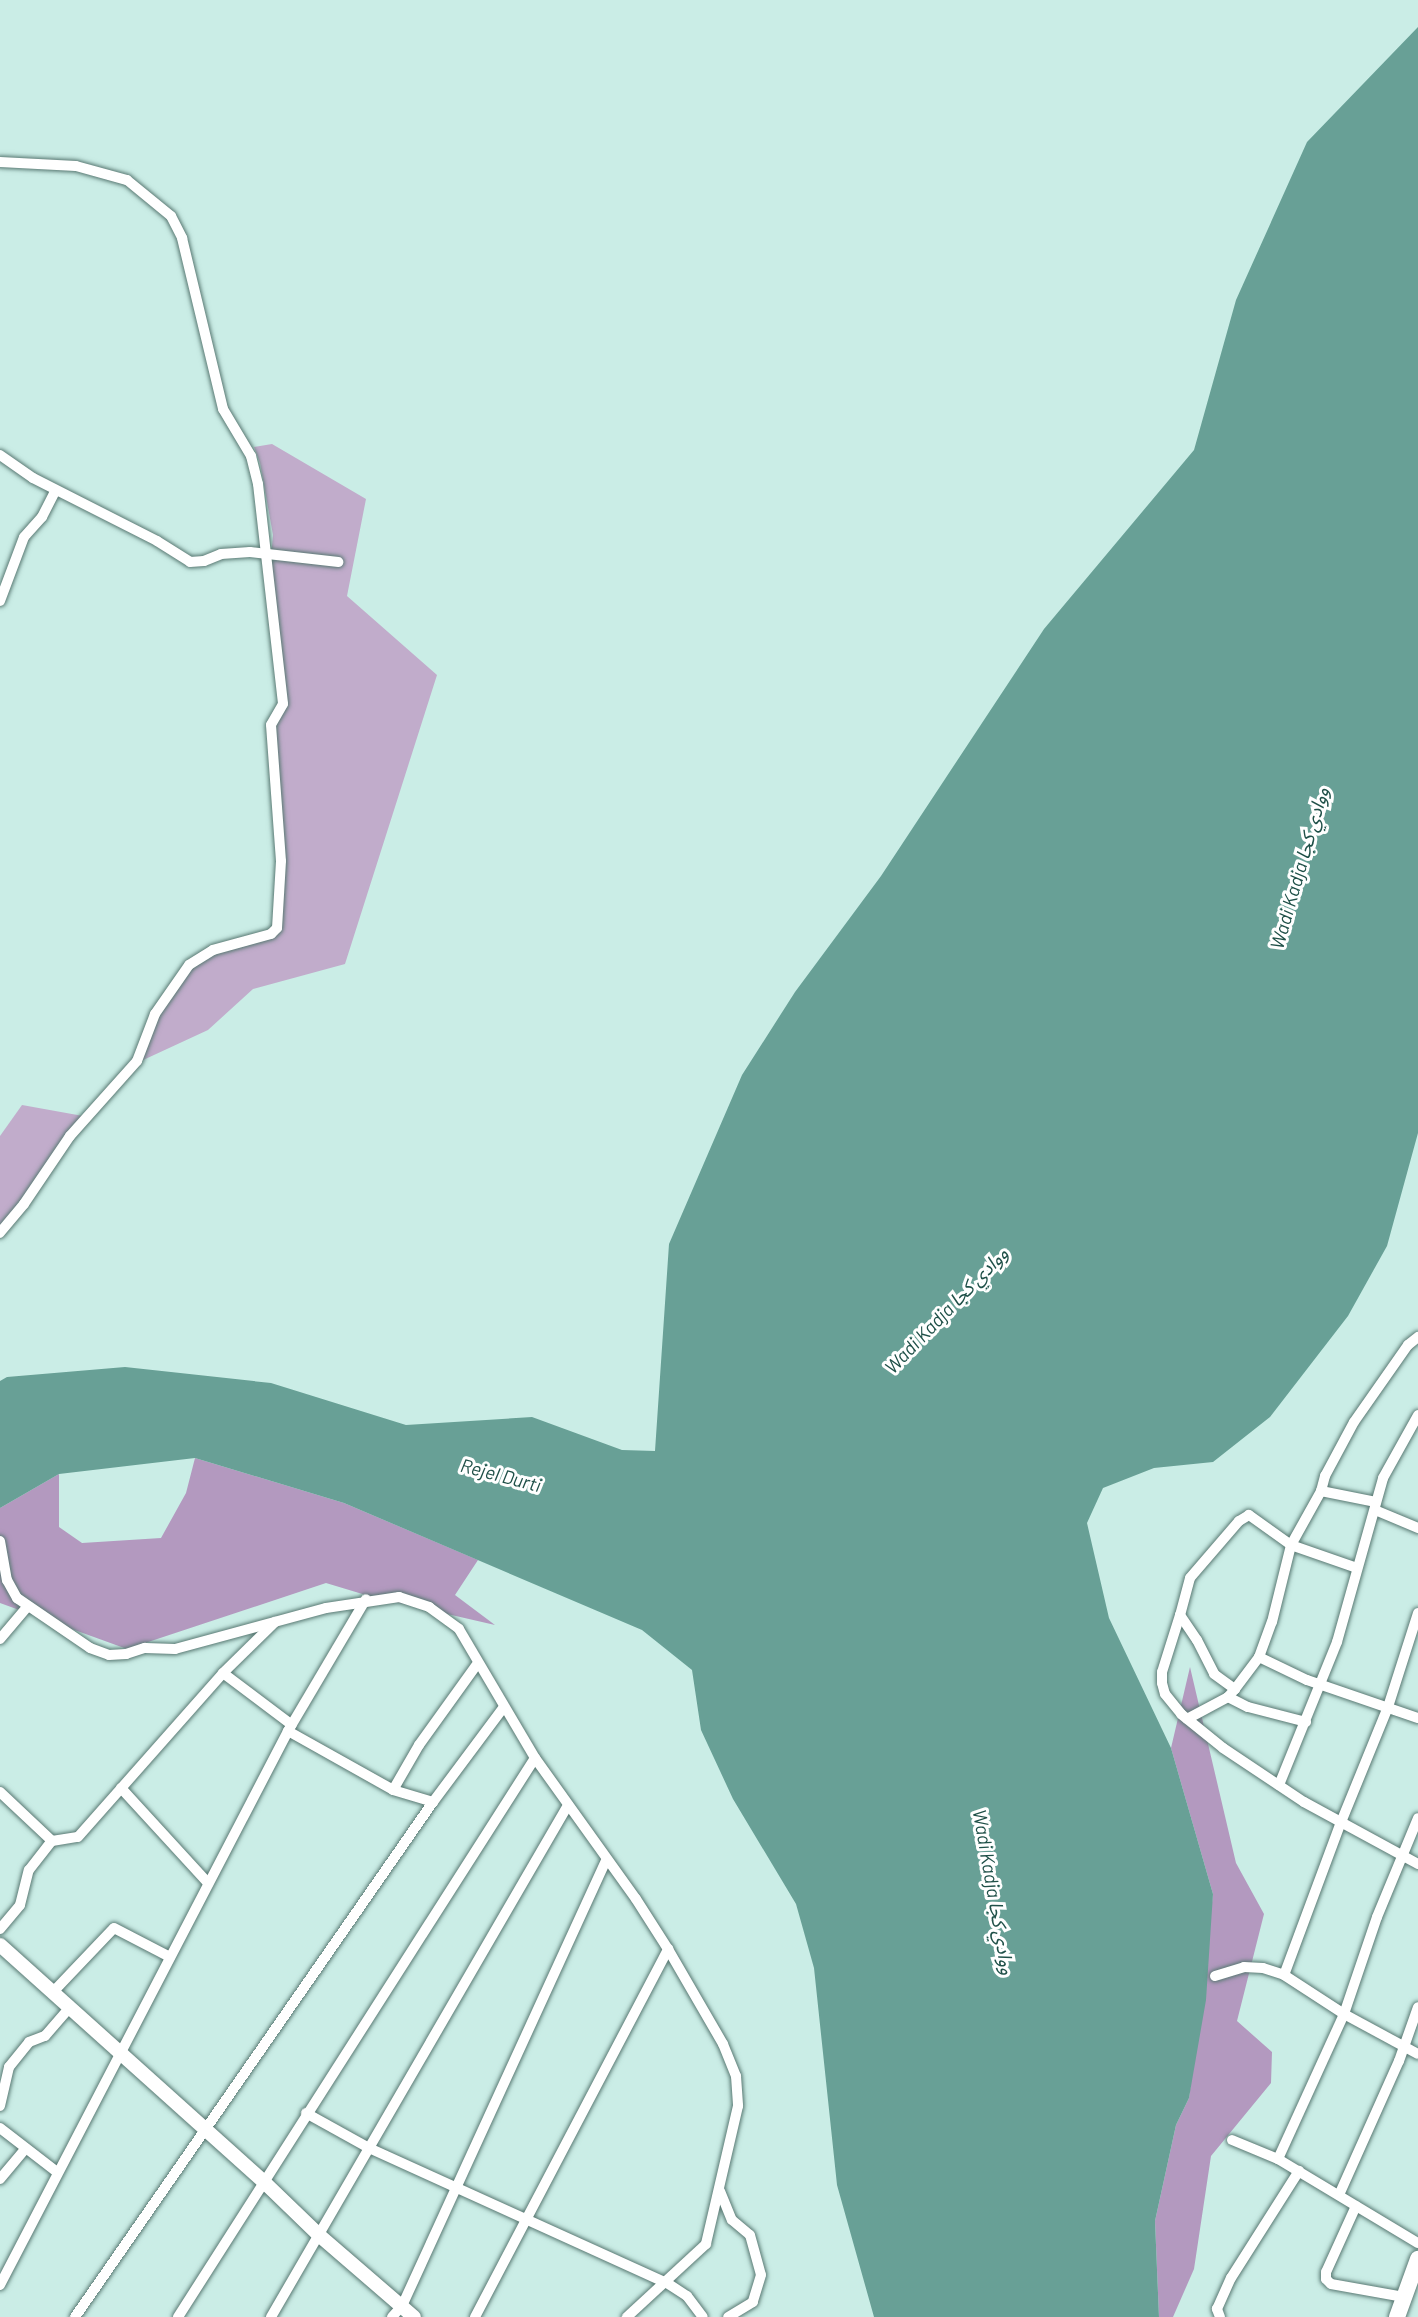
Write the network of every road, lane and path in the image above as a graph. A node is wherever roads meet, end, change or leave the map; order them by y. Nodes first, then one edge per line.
1 (0, 162) edge
2 (0, 455) edge
3 (56, 490) junction
4 (266, 554) junction
5 (338, 562) dead end
6 (0, 601) edge
7 (0, 1233) edge
8 (1418, 1337) edge
9 (1418, 1415) edge
10 (1321, 1491) junction
11 (1376, 1506) junction
12 (1418, 1528) edge
13 (0, 1541) edge
14 (1291, 1545) junction
15 (1357, 1568) junction
16 (366, 1599) junction
17 (27, 1607) junction
18 (1418, 1613) edge
19 (1180, 1615) junction
20 (277, 1620) junction
21 (0, 1639) edge
22 (1259, 1657) junction
23 (478, 1663) junction
24 (223, 1673) junction
25 (1321, 1684) junction
26 (1231, 1693) junction
27 (1388, 1707) junction
28 (503, 1708) junction
29 (1418, 1718) edge
30 (1187, 1719) junction
31 (1306, 1723) junction
32 (290, 1728) junction
33 (535, 1758) junction
34 (1279, 1785) junction
35 (121, 1788) junction
36 (393, 1790) junction
37 (0, 1792) edge
38 (433, 1802) junction
39 (568, 1805) junction
40 (1418, 1818) edge
41 (1341, 1822) junction
42 (52, 1842) junction
43 (1402, 1855) junction
44 (606, 1860) junction
45 (1418, 1864) edge
46 (208, 1883) junction
47 (0, 1929) edge
48 (0, 1945) edge
49 (668, 1949) junction
50 (170, 1957) junction
51 (1284, 1975) junction
52 (1215, 1976) dead end
53 (53, 1992) junction
54 (70, 2007) junction
55 (1418, 2007) edge
56 (1344, 2014) junction
57 (1404, 2046) junction
58 (120, 2051) junction
59 (1418, 2054) edge
60 (0, 2058) edge
61 (9, 2067) junction
62 (0, 2106) edge
63 (306, 2113) junction
64 (0, 2127) edge
65 (204, 2128) junction
66 (1232, 2140) dead end
67 (26, 2148) junction
68 (369, 2148) junction
69 (1278, 2159) junction
70 (1299, 2171) junction
71 (57, 2172) junction
72 (0, 2179) edge
73 (262, 2181) junction
74 (457, 2187) junction
75 (720, 2191) junction
76 (1339, 2195) junction
77 (1356, 2206) junction
78 (527, 2219) junction
79 (320, 2236) junction
80 (1418, 2243) edge
81 (1418, 2259) edge
82 (667, 2283) junction
83 (0, 2285) edge
84 (1404, 2297) junction
85 (397, 2312) edge
86 (75, 2317) edge
87 (178, 2317) edge
88 (271, 2317) edge
89 (414, 2317) edge
90 (475, 2317) edge
91 (627, 2317) edge
92 (703, 2317) edge
93 (728, 2317) edge
94 (1220, 2317) edge
95 (1397, 2317) edge

1 - 4 street
2 - 3 street
3 - 4 street
3 - 6 street
4 - 5 street
4 - 7 street
8 - 10 street
9 - 11 street
10 - 11 street
10 - 14 street
11 - 12 street
11 - 15 street
13 - 17 street
14 - 15 street
14 - 19 street
14 - 22 street
15 - 25 street
16 - 20 street
16 - 23 street
16 - 32 street
17 - 20 street
17 - 21 street
18 - 27 street
19 - 26 street
19 - 30 street
20 - 24 street
22 - 25 street
22 - 26 street
23 - 28 street
23 - 36 street
24 - 32 street
24 - 35 street
25 - 27 street
25 - 31 street
26 - 30 street
26 - 31 street
27 - 29 street
27 - 41 street
28 - 33 street
28 - 38 street
30 - 34 street
31 - 34 street
32 - 36 street
32 - 46 street
33 - 39 street
33 - 63 street
34 - 41 street
35 - 42 street
35 - 46 street
36 - 38 street
37 - 42 street
38 - 65 street
39 - 44 street
39 - 68 street
40 - 43 street
41 - 43 street
41 - 51 street
42 - 47 street
43 - 45 street
43 - 56 street
44 - 49 street
44 - 74 street
46 - 50 street
48 - 53 street
49 - 75 street
49 - 78 street
50 - 53 street
50 - 58 street
51 - 52 street
51 - 56 street
53 - 54 street
54 - 58 street
54 - 61 street
55 - 57 street
56 - 57 street
56 - 69 street
57 - 59 street
57 - 76 street
58 - 65 street
58 - 71 street
60 - 61 street
61 - 62 street
63 - 68 street
63 - 73 street
64 - 67 street
65 - 73 street
65 - 86 street
66 - 69 street
67 - 71 street
67 - 72 street
68 - 74 street
68 - 79 street
69 - 70 street
70 - 76 street
70 - 94 street
71 - 83 street
73 - 79 street
73 - 87 street
74 - 78 street
74 - 85 street
75 - 82 street
75 - 93 street
76 - 77 street
77 - 80 street
77 - 84 street
78 - 82 street
78 - 90 street
79 - 85 street
79 - 88 street
81 - 84 main road
82 - 91 street
82 - 92 street
84 - 95 main road
85 - 89 street

